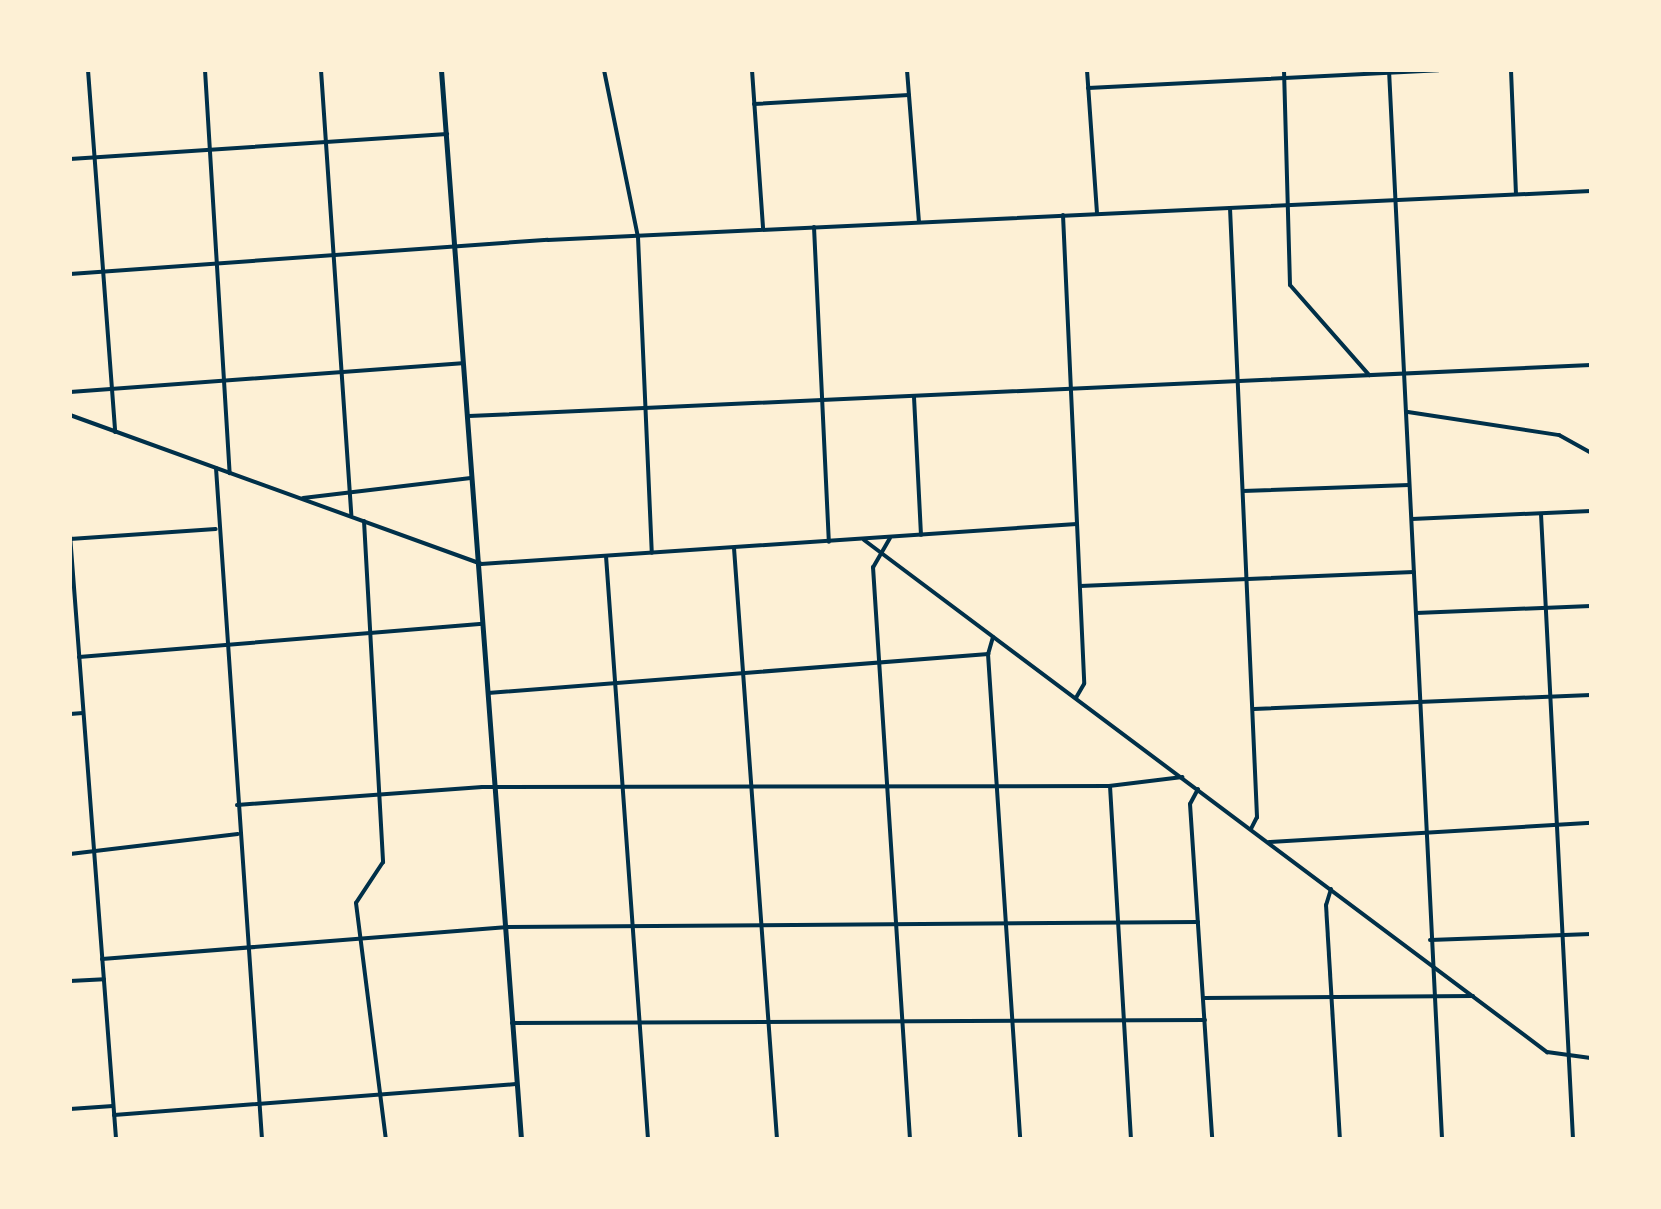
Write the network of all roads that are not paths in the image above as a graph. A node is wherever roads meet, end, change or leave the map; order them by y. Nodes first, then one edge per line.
1 (88, 70) edge
2 (205, 70) edge
3 (321, 70) edge
4 (441, 70) edge
5 (604, 70) edge
6 (752, 70) edge
7 (907, 70) edge
8 (1087, 70) edge
9 (1284, 70) edge
10 (1439, 70) edge
11 (1511, 70) edge
12 (1389, 71) edge
13 (1285, 78) junction
14 (1088, 88) junction
15 (909, 95) junction
16 (754, 104) junction
17 (447, 134) junction
18 (324, 141) junction
19 (211, 149) junction
20 (94, 157) junction
21 (70, 159) edge
22 (1591, 191) edge
23 (1516, 194) junction
24 (1396, 200) junction
25 (1285, 207) junction
26 (1230, 208) junction
27 (1097, 213) junction
28 (1063, 215) junction
29 (919, 222) junction
30 (814, 227) junction
31 (763, 228) junction
32 (638, 237) junction
33 (456, 246) junction
34 (334, 257) junction
35 (218, 265) junction
36 (103, 272) junction
37 (70, 274) edge
38 (465, 363) junction
39 (1591, 365) edge
40 (340, 371) junction
41 (1403, 373) junction
42 (1369, 375) junction
43 (226, 381) junction
44 (1237, 381) junction
45 (114, 389) junction
46 (1069, 389) junction
47 (70, 392) edge
48 (914, 397) junction
49 (822, 401) junction
50 (648, 409) junction
51 (1407, 412) junction
52 (70, 415) edge
53 (469, 416) junction
54 (115, 432) junction
55 (1591, 453) edge
56 (216, 468) junction
57 (230, 473) junction
58 (473, 478) junction
59 (1409, 485) junction
60 (347, 488) junction
61 (1243, 491) junction
62 (303, 498) junction
63 (1591, 511) edge
64 (1541, 514) junction
65 (351, 515) junction
66 (1412, 519) junction
67 (364, 521) junction
68 (1077, 524) junction
69 (216, 529) junction
70 (921, 535) junction
71 (70, 537) edge
72 (890, 538) junction
73 (864, 540) junction
74 (829, 542) junction
75 (734, 548) junction
76 (879, 552) junction
77 (652, 553) junction
78 (606, 556) junction
79 (481, 564) junction
80 (1414, 572) junction
81 (1248, 581) junction
82 (1080, 586) junction
83 (1591, 606) edge
84 (1544, 609) junction
85 (1416, 613) junction
86 (73, 619) edge
87 (483, 624) junction
88 (367, 633) junction
89 (993, 637) junction
90 (225, 645) junction
91 (988, 654) junction
92 (79, 657) junction
93 (880, 663) junction
94 (742, 674) junction
95 (613, 683) junction
96 (488, 693) junction
97 (1591, 695) edge
98 (1548, 697) junction
99 (1076, 698) junction
100 (1418, 702) junction
101 (1253, 709) junction
102 (83, 713) junction
103 (70, 714) edge
104 (1182, 777) junction
105 (622, 786) junction
106 (1109, 786) junction
107 (494, 787) junction
108 (997, 787) junction
109 (750, 788) junction
110 (888, 788) junction
111 (1198, 789) junction
112 (378, 795) junction
113 (237, 805) junction
114 (1591, 823) edge
115 (1555, 825) junction
116 (1251, 829) junction
117 (1424, 831) junction
118 (238, 834) junction
119 (1269, 842) junction
120 (96, 848) junction
121 (70, 854) edge
122 (1331, 889) junction
123 (1198, 922) junction
124 (896, 924) junction
125 (1117, 924) junction
126 (1007, 925) junction
127 (632, 926) junction
128 (761, 926) junction
129 (505, 927) junction
130 (1591, 934) edge
131 (1559, 935) junction
132 (360, 939) junction
133 (1430, 940) junction
134 (248, 947) junction
135 (102, 959) junction
136 (1430, 962) junction
137 (104, 979) junction
138 (70, 981) edge
139 (1476, 996) junction
140 (1432, 997) junction
141 (1204, 998) junction
142 (1331, 998) junction
143 (1205, 1020) junction
144 (1012, 1022) junction
145 (1123, 1022) junction
146 (512, 1023) junction
147 (639, 1023) junction
148 (768, 1023) junction
149 (902, 1023) junction
150 (1591, 1058) edge
151 (1568, 1060) junction
152 (516, 1084) junction
153 (379, 1095) junction
154 (259, 1104) junction
155 (113, 1106) junction
156 (70, 1109) edge
157 (114, 1115) junction
158 (116, 1139) edge
159 (262, 1139) edge
160 (386, 1139) edge
161 (521, 1139) edge
162 (648, 1139) edge
163 (777, 1139) edge
164 (910, 1139) edge
165 (1020, 1139) edge
166 (1131, 1139) edge
167 (1212, 1139) edge
168 (1340, 1139) edge
169 (1442, 1139) edge
170 (1573, 1139) edge

1 - 20 street
2 - 19 street
3 - 18 street
4 - 17 main road
5 - 32 street
6 - 16 street
7 - 15 street
8 - 14 street
9 - 13 street
10 - 12 street
11 - 23 street
12 - 13 street
12 - 24 street
13 - 14 street
13 - 25 street
14 - 27 street
15 - 16 street
15 - 29 street
16 - 31 street
17 - 18 street
17 - 33 main road
18 - 19 street
18 - 34 street
19 - 20 street
19 - 35 street
20 - 21 street
20 - 36 street
22 - 23 street
23 - 24 street
24 - 25 street
24 - 41 street
25 - 26 street
25 - 42 street
26 - 27 street
26 - 44 street
27 - 28 street
28 - 29 street
28 - 46 street
29 - 30 street
30 - 31 street
30 - 49 street
31 - 32 street
32 - 33 street
32 - 50 street
33 - 34 street
33 - 38 main road
34 - 35 street
34 - 40 street
35 - 36 street
35 - 43 street
36 - 37 street
36 - 45 street
38 - 40 street
38 - 53 main road
39 - 41 street
40 - 43 street
40 - 60 street
41 - 42 street
41 - 51 street
42 - 44 street
43 - 45 street
43 - 57 street
44 - 46 street
44 - 61 street
45 - 47 street
45 - 54 street
46 - 48 street
46 - 68 street
48 - 49 street
48 - 70 street
49 - 50 street
49 - 74 street
50 - 53 street
50 - 77 street
51 - 55 street
51 - 59 street
52 - 54 street
53 - 58 main road
54 - 56 street
56 - 57 street
56 - 69 street
57 - 62 street
58 - 60 street
58 - 79 main road
59 - 61 street
59 - 66 street
60 - 62 street
60 - 65 street
61 - 81 street
62 - 65 street
63 - 64 street
64 - 66 street
64 - 84 street
65 - 67 street
66 - 80 street
67 - 79 street
67 - 88 street
68 - 70 street
68 - 82 street
69 - 71 street
69 - 90 street
70 - 72 street
71 - 86 street
72 - 73 street
72 - 76 street
73 - 74 street
73 - 76 street
74 - 75 street
75 - 77 street
75 - 94 street
76 - 89 street
76 - 93 street
77 - 78 street
78 - 79 street
78 - 95 street
79 - 87 main road
80 - 81 street
80 - 85 street
81 - 82 street
81 - 101 street
82 - 99 street
83 - 84 street
84 - 85 street
84 - 98 street
85 - 100 street
86 - 92 street
87 - 88 street
87 - 96 main road
88 - 90 street
88 - 112 street
89 - 91 street
89 - 99 street
90 - 92 street
90 - 113 street
91 - 93 street
91 - 108 street
92 - 102 street
93 - 94 street
93 - 110 street
94 - 95 street
94 - 109 street
95 - 96 street
95 - 105 street
96 - 107 main road
97 - 98 street
98 - 100 street
98 - 115 street
99 - 104 street
100 - 101 street
100 - 117 street
101 - 116 street
102 - 103 street
102 - 120 street
104 - 106 street
104 - 111 street
105 - 107 street
105 - 109 street
105 - 127 street
106 - 108 street
106 - 125 street
107 - 112 street
107 - 129 main road
108 - 110 street
108 - 126 street
109 - 110 street
109 - 128 street
110 - 124 street
111 - 116 street
111 - 123 street
112 - 113 street
112 - 132 street
113 - 118 street
114 - 115 street
115 - 117 street
115 - 131 street
116 - 119 street
117 - 119 street
117 - 133 street
118 - 120 street
118 - 134 street
119 - 122 street
120 - 121 street
120 - 135 street
122 - 136 street
122 - 142 street
123 - 125 street
123 - 141 street
124 - 126 street
124 - 128 street
124 - 149 street
125 - 126 street
125 - 145 street
126 - 144 street
127 - 128 street
127 - 129 street
127 - 147 street
128 - 148 street
129 - 132 street
129 - 146 main road
130 - 131 street
131 - 133 street
131 - 151 street
132 - 134 street
132 - 153 street
133 - 136 street
134 - 135 street
134 - 154 street
135 - 137 street
136 - 139 street
136 - 140 street
137 - 138 street
137 - 155 street
139 - 140 street
139 - 151 street
140 - 142 street
140 - 169 street
141 - 142 street
141 - 143 street
142 - 168 street
143 - 145 street
143 - 167 street
144 - 145 street
144 - 149 street
144 - 165 street
145 - 166 street
146 - 147 street
146 - 152 main road
147 - 148 street
147 - 162 street
148 - 149 street
148 - 163 street
149 - 164 street
150 - 151 street
151 - 170 street
152 - 153 street
152 - 161 main road
153 - 154 street
153 - 160 street
154 - 157 street
154 - 159 street
155 - 156 street
155 - 157 street
157 - 158 street

